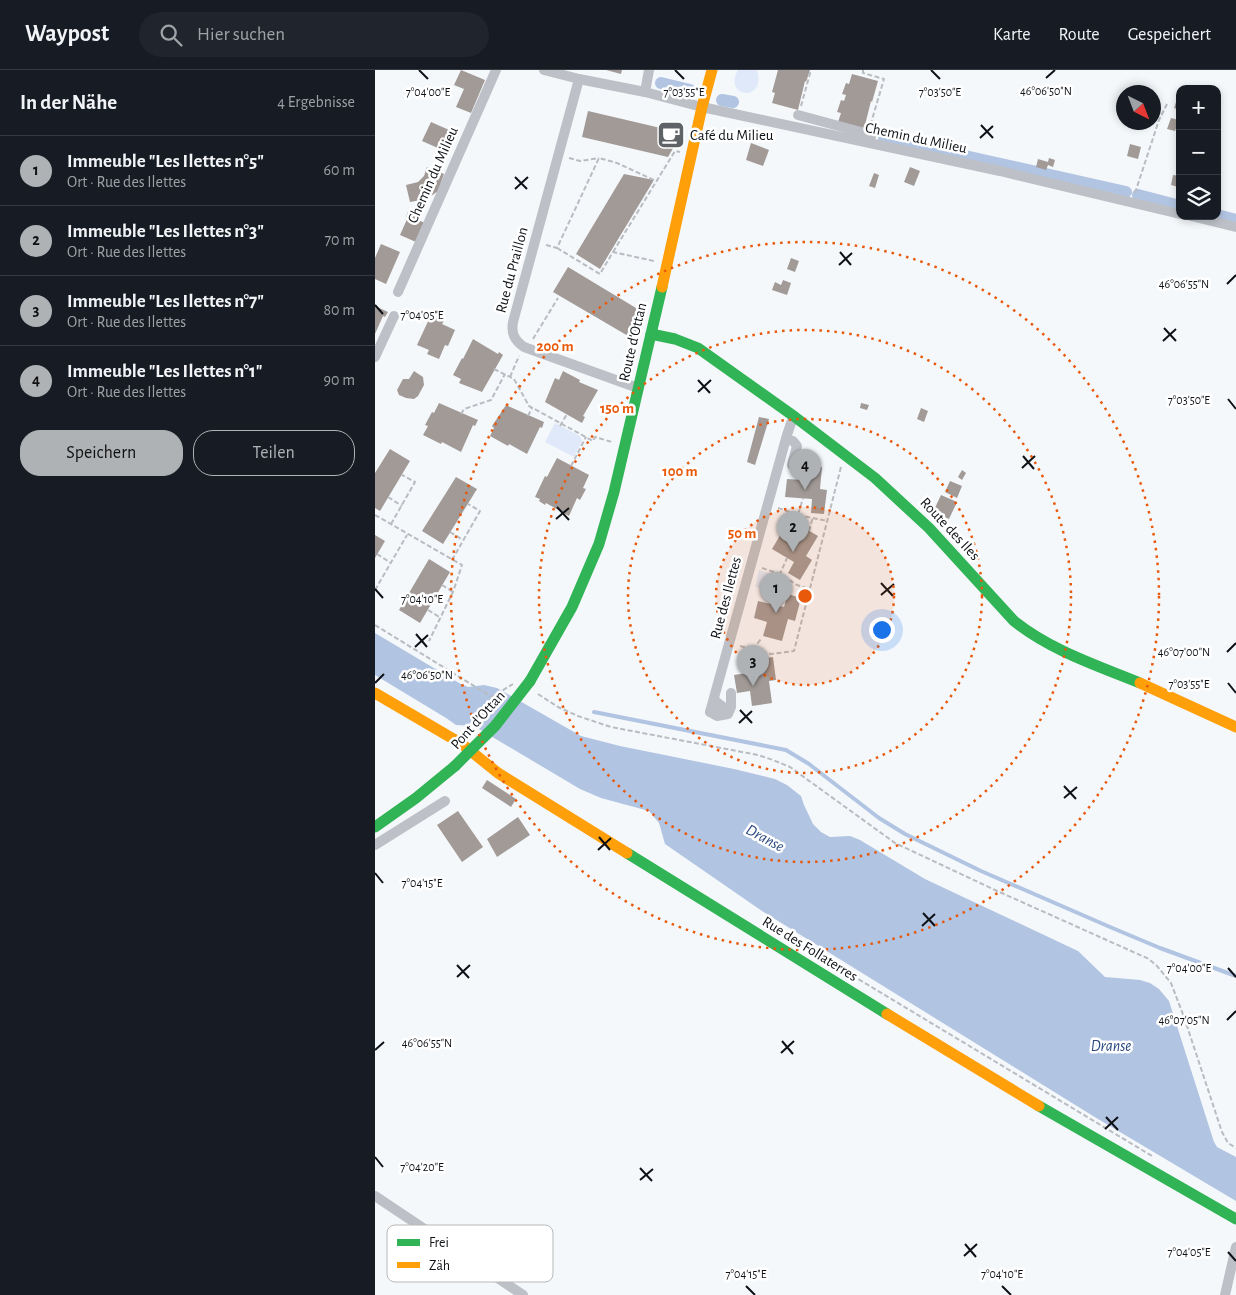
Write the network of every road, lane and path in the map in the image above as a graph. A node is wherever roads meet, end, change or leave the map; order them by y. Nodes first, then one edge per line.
1 (496, 70) edge
2 (544, 70) edge
3 (649, 70) edge
4 (712, 70) edge
5 (811, 70) edge
6 (863, 70) edge
7 (579, 79) junction
8 (645, 92) junction
9 (1167, 104) dead end
10 (702, 107) junction
11 (798, 115) joint
12 (872, 135) joint
13 (684, 153) dead end
14 (559, 156) junction
15 (599, 158) junction
16 (656, 181) junction
17 (1132, 202) junction
18 (1176, 213) edge
19 (1207, 220) edge
20 (1236, 227) edge
21 (535, 243) junction
22 (557, 248) junction
23 (613, 252) junction
24 (666, 263) junction
25 (398, 292) dead end
26 (558, 298) dead end
27 (394, 316) dead end
28 (651, 334) junction
29 (525, 348) junction
30 (375, 358) edge
31 (494, 368) dead end
32 (505, 374) junction
33 (510, 376) junction
34 (638, 388) junction
35 (532, 408) junction
36 (461, 414) dead end
37 (567, 414) dead end
38 (528, 416) dead end
39 (795, 417) junction
40 (561, 424) junction
41 (586, 437) junction
42 (598, 438) dead end
43 (581, 439) dead end
44 (786, 439) junction
45 (843, 460) dead end
46 (792, 465) dead end
47 (571, 466) dead end
48 (402, 475) dead end
49 (388, 498) dead end
50 (803, 498) dead end
51 (468, 504) dead end
52 (402, 506) junction
53 (775, 511) dead end
54 (375, 515) edge
55 (799, 515) junction
56 (813, 517) junction
57 (828, 521) junction
58 (391, 524) junction
59 (809, 531) dead end
60 (450, 532) dead end
61 (407, 535) junction
62 (463, 540) junction
63 (377, 554) dead end
64 (787, 558) dead end
65 (452, 560) junction
66 (391, 563) junction
67 (762, 568) dead end
68 (780, 574) junction
69 (442, 585) dead end
70 (376, 587) edge
71 (810, 589) junction
72 (453, 592) junction
73 (775, 605) dead end
74 (428, 610) dead end
75 (441, 618) junction
76 (375, 625) edge
77 (761, 639) dead end
78 (429, 641) dead end
79 (740, 646) dead end
80 (753, 649) junction
81 (752, 672) dead end
82 (524, 687) junction
83 (375, 693) edge
84 (536, 693) dead end
85 (731, 693) dead end
86 (1236, 727) edge
87 (445, 801) dead end
88 (375, 827) edge
89 (375, 845) edge
90 (1236, 1148) edge
91 (375, 1196) edge
92 (1236, 1219) edge
93 (418, 1225) edge
94 (1236, 1247) edge
95 (504, 1282) edge
96 (523, 1295) edge
97 (1225, 1295) edge

1 - 25 street, Chemin du Milieu
2 - 7 street, Chemin du Milieu
3 - 8 street
4 - 10 street, Route d'Ottan
5 - 11 path
6 - 12 path
7 - 8 street, Chemin du Milieu
7 - 14 street, Rue du Praillon
8 - 10 street, Chemin du Milieu
9 - 17 path
10 - 17 street, Chemin du Milieu
10 - 24 street, Route d'Ottan
11 - 12 street
13 - 16 path
14 - 15 path
14 - 21 street, Rue du Praillon
15 - 16 path
15 - 22 path
16 - 23 path
17 - 18 street, Chemin du Milieu
19 - 20 street
21 - 22 path
21 - 29 street, Rue du Praillon
22 - 23 path
23 - 24 path
24 - 28 street, Route d'Ottan
26 - 29 path
27 - 30 street
28 - 34 street, Route d'Ottan
28 - 39 street, Route des Iles
29 - 33 path
29 - 34 street
31 - 32 path
32 - 33 path
32 - 36 path
33 - 35 path
34 - 82 street, Route d'Ottan
35 - 38 path
35 - 40 path
37 - 40 path
39 - 44 street, Rue des Ilettes
39 - 86 street, Route des Iles
40 - 41 path
41 - 42 path
41 - 43 path
41 - 47 path
44 - 46 street
44 - 85 street, Rue des Ilettes
45 - 57 path
48 - 52 path
49 - 52 path
50 - 55 path
51 - 62 path
52 - 58 path
53 - 55 path
54 - 58 path
55 - 56 path
56 - 57 path
56 - 59 path
57 - 71 path
58 - 61 path
60 - 62 path
61 - 65 path
61 - 66 path
62 - 65 path
63 - 66 path
64 - 68 path
65 - 72 path
66 - 70 path
67 - 68 path
68 - 71 path
68 - 73 path
69 - 72 path
71 - 80 path
72 - 75 path
74 - 75 path
75 - 78 path
76 - 82 path
77 - 80 path
79 - 80 path
80 - 81 path
82 - 88 street, Pont d'Ottan, bridge
83 - 92 street, Rue des Follaterres
84 - 90 path
87 - 89 street
91 - 93 street
94 - 97 street
95 - 96 street

